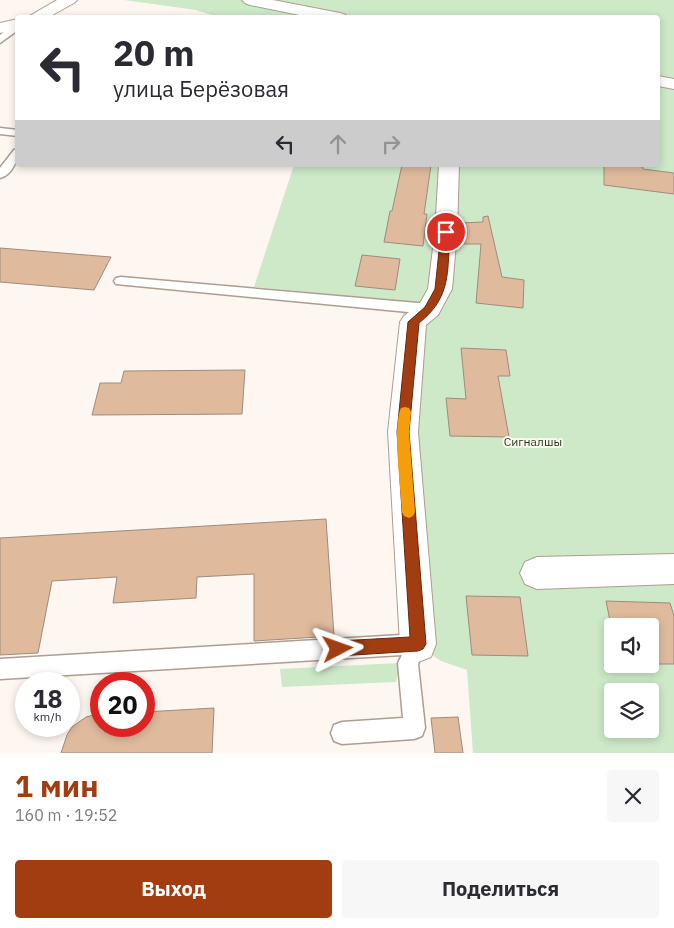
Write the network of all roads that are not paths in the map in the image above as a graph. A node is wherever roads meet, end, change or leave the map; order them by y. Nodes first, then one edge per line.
1 (69, 0) edge
2 (250, 0) edge
3 (40, 15) edge
4 (325, 15) edge
5 (15, 25) edge
6 (15, 27) edge
7 (0, 28) edge
8 (0, 40) edge
9 (660, 81) edge
10 (674, 84) edge
11 (0, 131) edge
12 (15, 133) edge
13 (15, 156) edge
14 (449, 167) edge
15 (0, 175) edge
16 (121, 281) dead end
17 (429, 309) junction
18 (674, 569) edge
19 (537, 573) dead end
20 (418, 644) junction
21 (0, 669) edge
22 (342, 733) dead end

1 - 3 street
2 - 4 street
5 - 7 street
6 - 8 lane
9 - 10 street
11 - 12 lane
13 - 15 lane
14 - 17 street
16 - 17 lane
17 - 20 street
18 - 19 street
20 - 21 lane
20 - 22 lane

